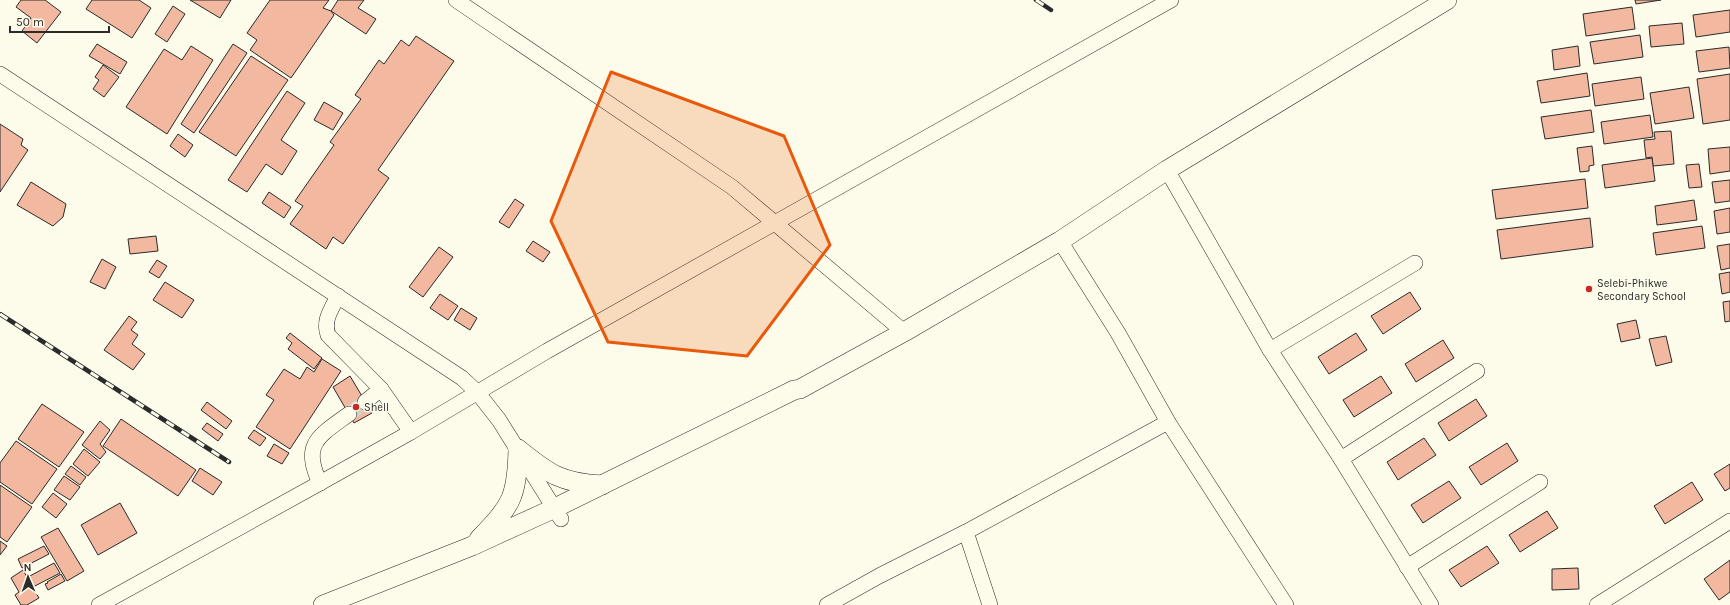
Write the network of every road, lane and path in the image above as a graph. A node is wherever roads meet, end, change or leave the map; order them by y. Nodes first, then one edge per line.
1 (456, 0) edge
2 (1171, 0) edge
3 (1447, 0) edge
4 (0, 74) edge
5 (1167, 170) junction
6 (776, 223) junction
7 (1060, 241) junction
8 (1416, 263) dead end
9 (338, 296) junction
10 (904, 332) junction
11 (1270, 350) junction
12 (1477, 371) dead end
13 (800, 389) junction
14 (381, 390) junction
15 (477, 392) junction
16 (365, 402) tunnel mouth
17 (349, 414) tunnel mouth
18 (1168, 422) junction
19 (410, 432) junction
20 (518, 449) junction
21 (1341, 459) junction
22 (1540, 482) dead end
23 (320, 483) junction
24 (604, 485) junction
25 (558, 514) junction
26 (1730, 521) edge
27 (966, 532) junction
28 (472, 546) junction
29 (1407, 567) junction
30 (357, 604) edge
31 (99, 605) edge
32 (323, 605) edge
33 (827, 605) edge
34 (990, 605) edge
35 (1286, 605) edge
36 (1431, 605) edge
37 (1596, 605) edge

1 - 6 street
2 - 6 street
3 - 5 main road
4 - 9 street
5 - 7 main road
5 - 11 street
6 - 10 street
6 - 15 street
7 - 10 main road
7 - 18 street
8 - 11 street
9 - 14 street
9 - 15 street
10 - 13 main road
11 - 21 street
12 - 21 street
13 - 24 main road
13 - 25 main road
14 - 16 street
14 - 19 street
15 - 19 street
15 - 20 street
17 - 23 street
18 - 27 street
18 - 35 street
19 - 23 street
20 - 24 main road
20 - 25 street
20 - 28 main road
21 - 29 street
22 - 29 street
23 - 31 street
24 - 25 main road
25 - 28 main road
25 - 30 main road
26 - 37 street
27 - 33 street
27 - 34 street
28 - 32 main road
29 - 36 street

